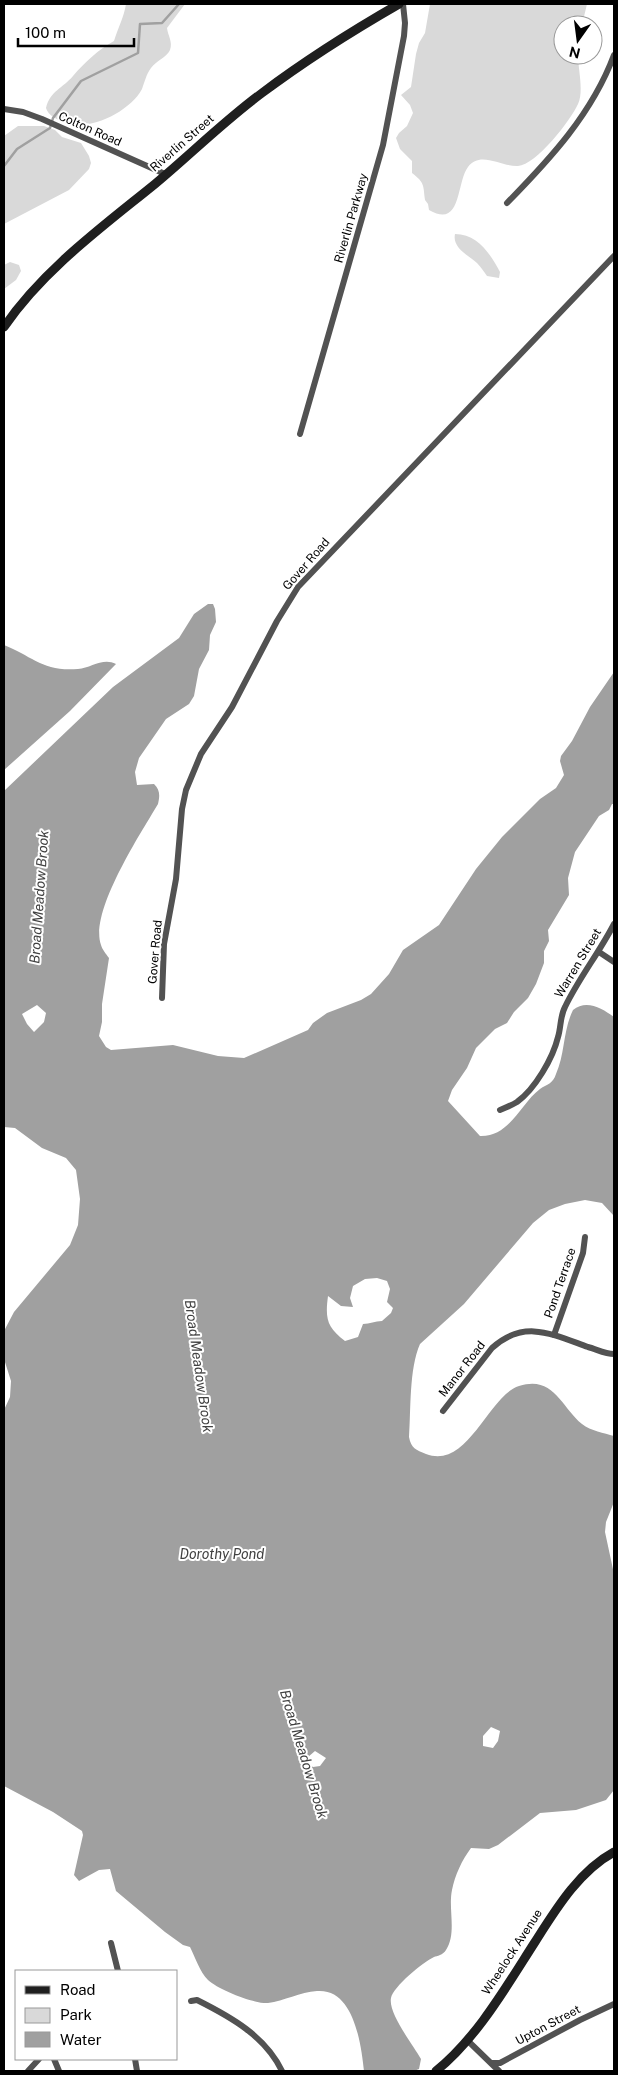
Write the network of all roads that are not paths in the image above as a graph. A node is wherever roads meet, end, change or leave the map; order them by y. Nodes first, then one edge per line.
1 (401, 4) edge
2 (614, 55) edge
3 (4, 109) edge
4 (165, 174) junction
5 (507, 203) dead end
6 (614, 256) edge
7 (4, 327) edge
8 (300, 434) dead end
9 (614, 924) edge
10 (599, 952) junction
11 (614, 962) edge
12 (162, 998) dead end
13 (500, 1110) dead end
14 (585, 1237) dead end
15 (554, 1335) junction
16 (614, 1354) edge
17 (443, 1411) dead end
18 (614, 1852) edge
19 (110, 1943) dead end
20 (118, 1970) edge
21 (191, 2000) dead end
22 (614, 2004) edge
23 (467, 2040) junction
24 (38, 2060) edge
25 (492, 2063) junction
26 (28, 2071) edge
27 (282, 2071) edge
28 (436, 2071) edge
29 (499, 2071) edge

1 - 4 street, Riverlin Street
1 - 8 street, Riverlin Parkway
2 - 5 street
3 - 4 street, Colton Road
4 - 7 street, Riverlin Street
6 - 12 street, Gover Road
9 - 10 street, Warren Street
10 - 11 street
10 - 13 street, Warren Street
14 - 15 street, Pond Terrace
15 - 16 street, Manor Road
15 - 17 street, Manor Road
18 - 23 street, Wheelock Avenue
19 - 20 street
21 - 27 street
22 - 25 street, Upton Street
23 - 25 street
23 - 28 street, Wheelock Avenue
24 - 26 street
25 - 29 street

